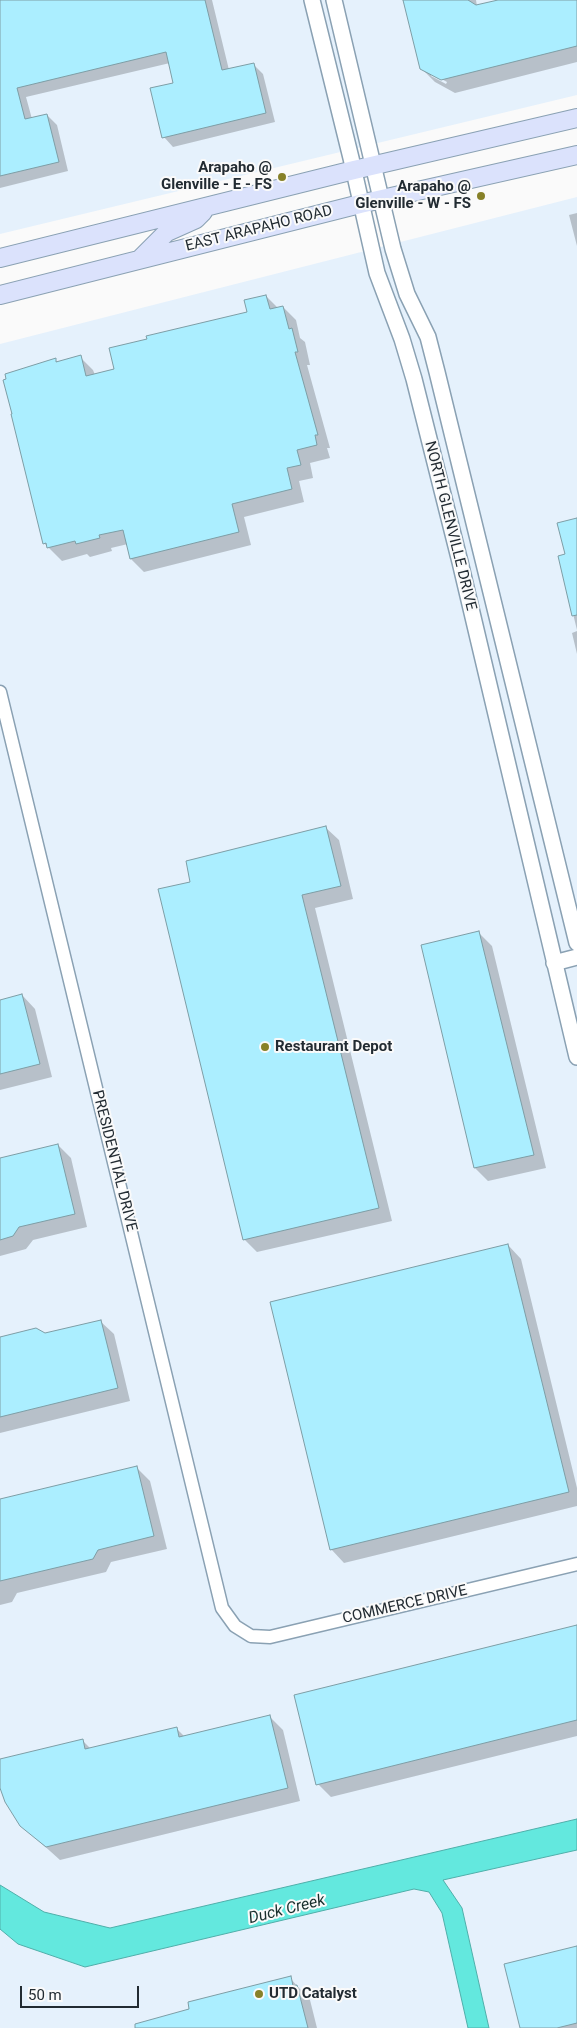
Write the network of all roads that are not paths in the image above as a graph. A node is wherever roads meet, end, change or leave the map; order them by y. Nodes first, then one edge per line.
1 (312, 0) edge
2 (334, 0) edge
3 (577, 118) edge
4 (577, 155) edge
5 (374, 166) junction
6 (354, 170) junction
7 (383, 200) junction
8 (360, 204) junction
9 (209, 206) junction
10 (0, 258) edge
11 (139, 260) junction
12 (0, 295) edge
13 (444, 401) junction
14 (421, 408) junction
15 (0, 692) edge
16 (525, 731) junction
17 (501, 736) junction
18 (534, 766) junction
19 (510, 772) junction
20 (577, 943) edge
21 (577, 957) edge
22 (554, 963) junction
23 (577, 1056) edge
24 (577, 1564) edge
25 (235, 1626) joint

1 - 6 street, NORTH GLENVILLE DRIVE
2 - 5 street, NORTH GLENVILLE DRIVE
3 - 5 main road
4 - 7 main road, EAST ARAPAHO ROAD
5 - 6 main road
5 - 7 street, NORTH GLENVILLE DRIVE
6 - 8 street, NORTH GLENVILLE DRIVE
6 - 9 main road
7 - 8 main road, EAST ARAPAHO ROAD
7 - 13 street, NORTH GLENVILLE DRIVE
8 - 11 main road, EAST ARAPAHO ROAD
8 - 14 street, NORTH GLENVILLE DRIVE
9 - 10 main road
9 - 11 main road
11 - 12 main road, EAST ARAPAHO ROAD
13 - 14 street
13 - 16 street, NORTH GLENVILLE DRIVE
14 - 17 street, NORTH GLENVILLE DRIVE
15 - 25 street, PRESIDENTIAL DRIVE
16 - 17 street
16 - 18 street, NORTH GLENVILLE DRIVE
17 - 19 street, NORTH GLENVILLE DRIVE
18 - 19 street
18 - 20 street, NORTH GLENVILLE DRIVE
19 - 22 street, NORTH GLENVILLE DRIVE
21 - 22 street
22 - 23 street, NORTH GLENVILLE DRIVE
24 - 25 street, COMMERCE DRIVE

